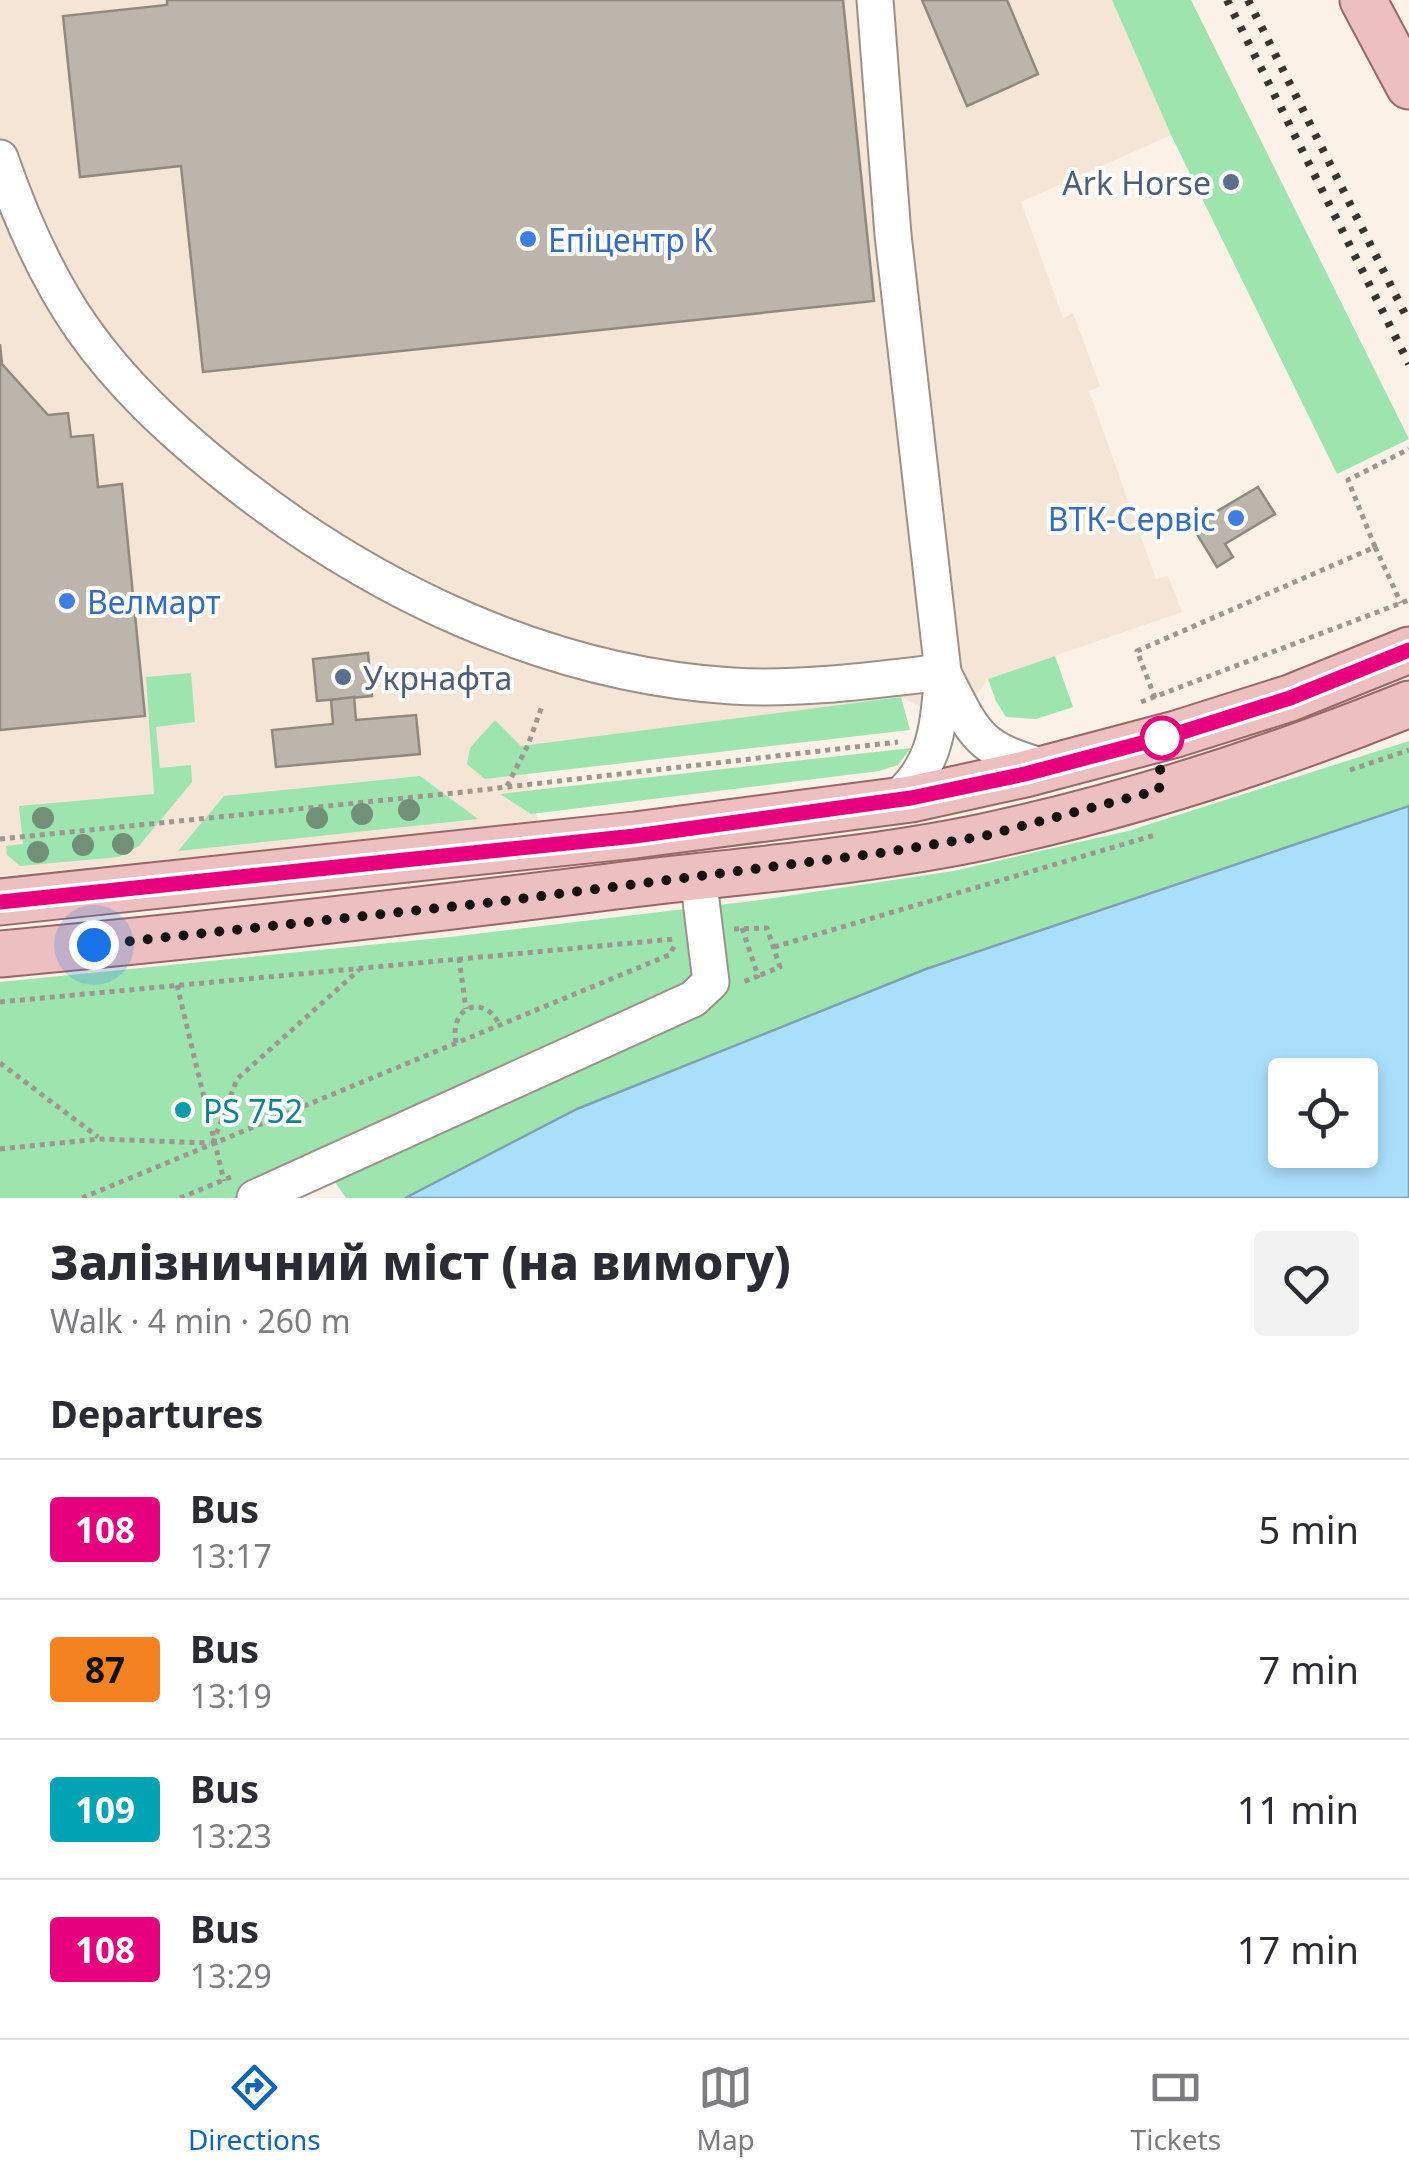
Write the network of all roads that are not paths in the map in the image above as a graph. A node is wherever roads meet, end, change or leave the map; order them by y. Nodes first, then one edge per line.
1 (874, 0) edge
2 (1363, 0) edge
3 (1409, 86) edge
4 (0, 158) edge
5 (1409, 650) edge
6 (942, 672) junction
7 (1409, 704) edge
8 (1048, 768) junction
9 (894, 801) junction
10 (698, 876) junction
11 (0, 902) edge
12 (0, 954) edge
13 (255, 1198) edge

1 - 6 lane
2 - 3 main road
4 - 6 lane
5 - 8 main road
6 - 8 lane
6 - 9 lane
7 - 10 main road
8 - 9 main road
9 - 11 main road
10 - 12 main road
10 - 13 lane

